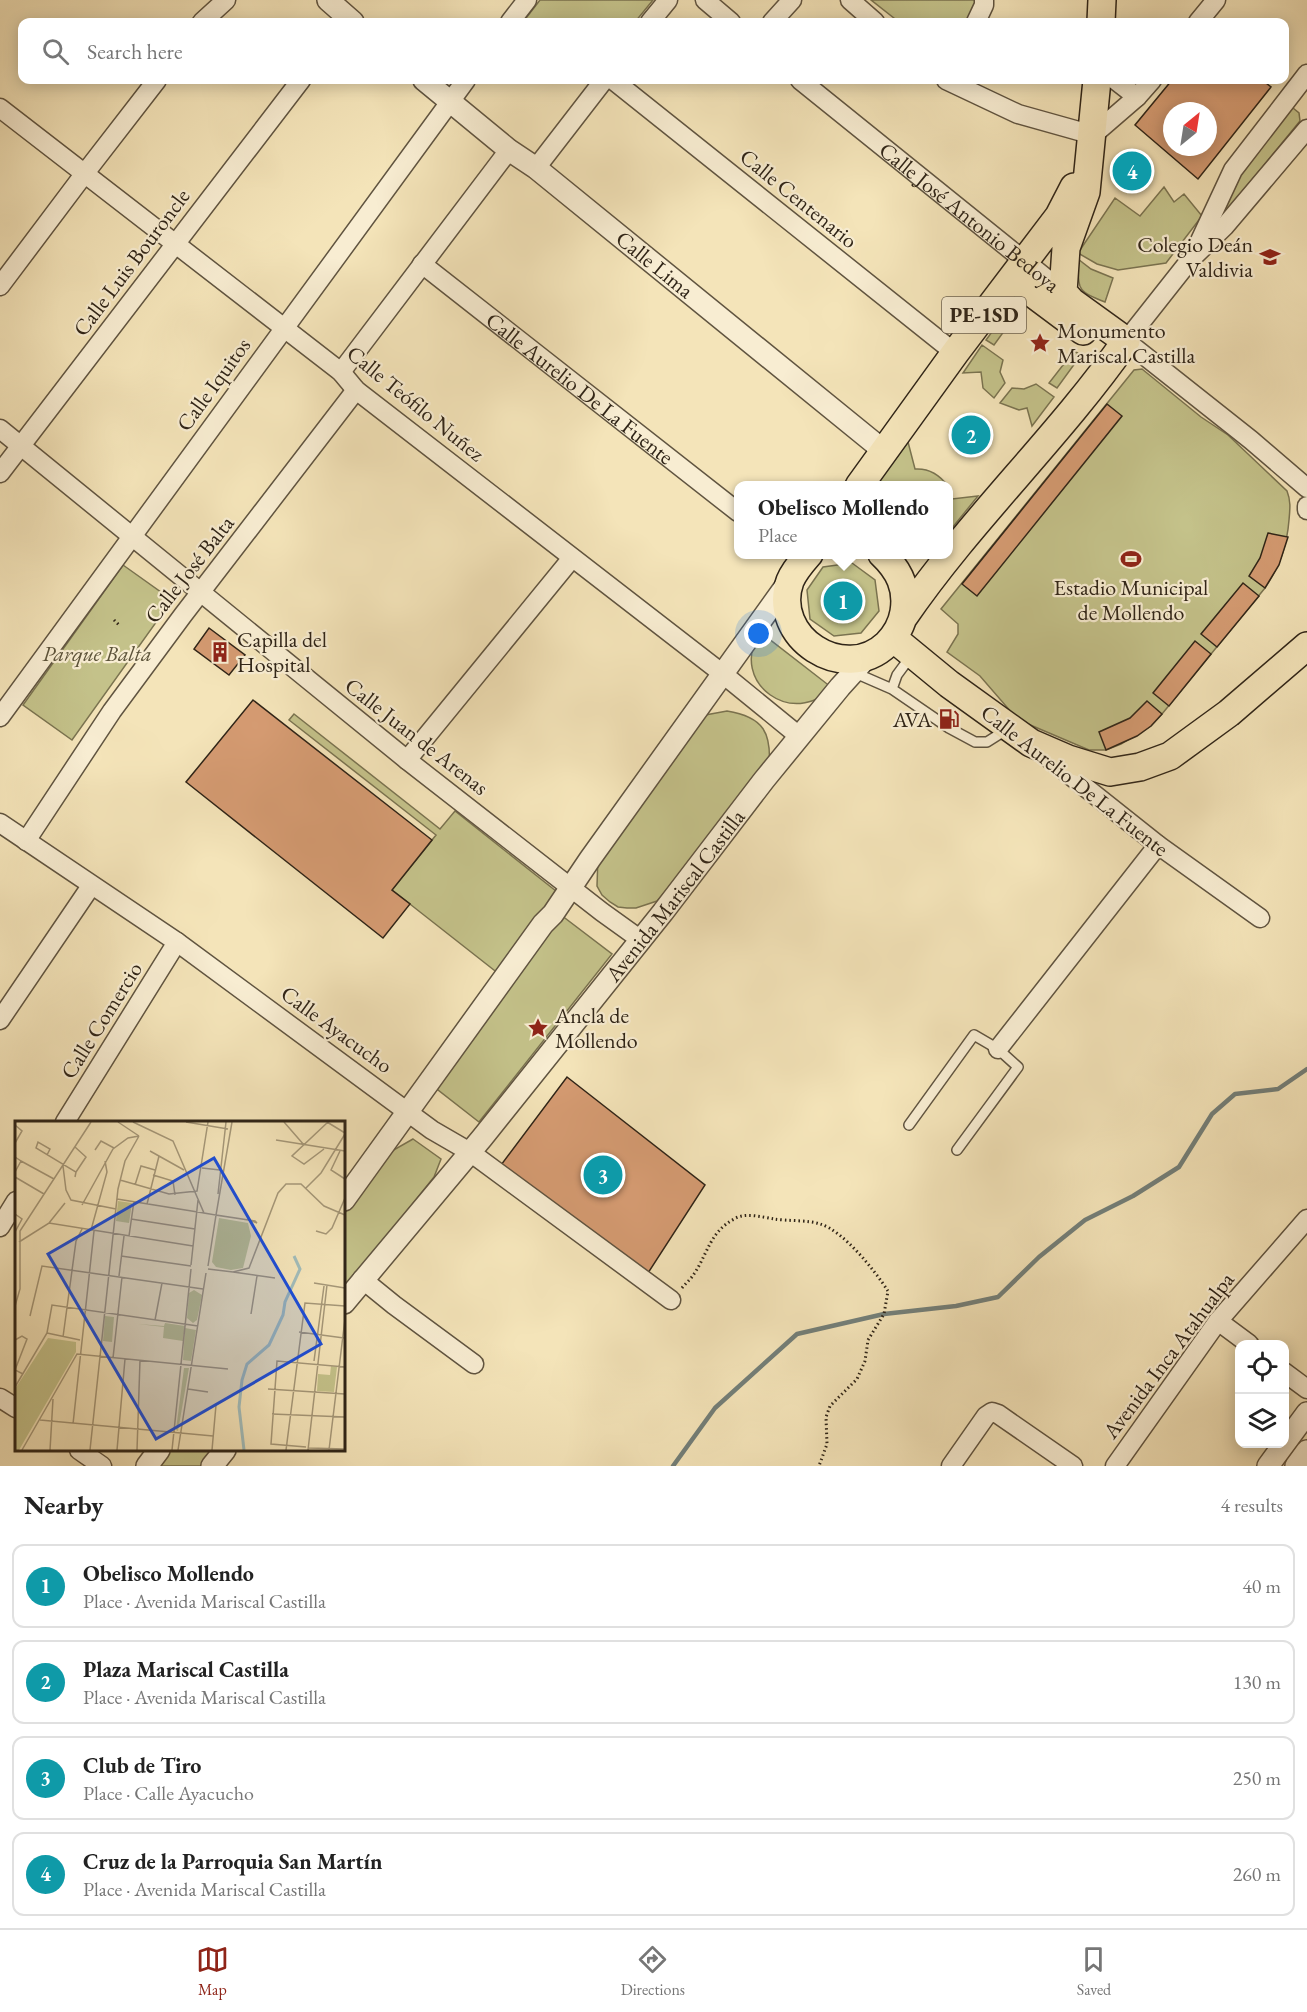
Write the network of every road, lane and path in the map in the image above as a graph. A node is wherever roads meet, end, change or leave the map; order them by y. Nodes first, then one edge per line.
1 (226, 0) edge
2 (527, 0) edge
3 (668, 0) edge
4 (705, 0) edge
5 (792, 0) edge
6 (850, 0) edge
7 (984, 0) edge
8 (1102, 0) edge
9 (1216, 0) edge
10 (206, 18) edge
11 (513, 18) edge
12 (653, 18) edge
13 (726, 18) edge
14 (776, 18) edge
15 (870, 18) edge
16 (978, 18) edge
17 (1101, 18) edge
18 (1207, 18) edge
19 (155, 84) edge
20 (298, 84) edge
21 (429, 84) edge
22 (463, 84) edge
23 (601, 84) edge
24 (618, 84) edge
25 (805, 84) edge
26 (957, 84) edge
27 (1097, 84) edge
28 (1120, 84) edge
29 (1148, 84) edge
30 (1299, 84) edge
31 (1137, 97) junction
32 (450, 100) junction
33 (0, 108) edge
34 (1307, 129) edge
35 (1093, 135) junction
36 (509, 150) junction
37 (536, 168) junction
38 (85, 173) junction
39 (176, 243) junction
40 (1190, 260) junction
41 (422, 264) junction
42 (1018, 269) junction
43 (0, 286) edge
44 (1063, 292) junction
45 (284, 327) junction
46 (1120, 348) junction
47 (955, 353) junction
48 (341, 372) junction
49 (356, 390) junction
50 (0, 429) edge
51 (21, 445) junction
52 (885, 451) junction
53 (0, 473) edge
54 (863, 481) edge
55 (1307, 488) edge
56 (734, 509) edge
57 (132, 537) junction
58 (953, 552) edge
59 (572, 558) junction
60 (886, 559) edge
61 (948, 559) edge
62 (798, 563) edge
63 (201, 593) junction
64 (114, 620) dead end
65 (119, 625) dead end
66 (903, 636) junction
67 (1307, 646) edge
68 (861, 664) junction
69 (723, 674) junction
70 (892, 689) junction
71 (0, 717) edge
72 (1009, 727) junction
73 (800, 736) junction
74 (1031, 743) junction
75 (407, 760) junction
76 (0, 822) edge
77 (26, 841) junction
78 (1158, 845) junction
79 (91, 886) junction
80 (571, 887) junction
81 (1260, 918) dead end
82 (641, 940) junction
83 (177, 942) junction
84 (0, 1020) edge
85 (998, 1049) junction
86 (408, 1112) junction
87 (66, 1121) edge
88 (909, 1125) dead end
89 (957, 1150) dead end
90 (470, 1152) junction
91 (345, 1199) edge
92 (15, 1203) edge
93 (1307, 1219) edge
94 (0, 1227) edge
95 (362, 1280) junction
96 (671, 1300) joint
97 (345, 1302) edge
98 (1218, 1321) junction
99 (1244, 1340) edge
100 (474, 1364) dead end
101 (1289, 1376) edge
102 (1307, 1389) edge
103 (0, 1398) edge
104 (15, 1407) edge
105 (1307, 1413) edge
106 (83, 1451) edge
107 (158, 1451) edge
108 (223, 1451) edge
109 (1307, 1451) edge
110 (102, 1466) edge
111 (147, 1466) edge
112 (212, 1466) edge
113 (819, 1466) edge
114 (951, 1466) edge
115 (1073, 1466) edge
116 (1115, 1466) edge
117 (1268, 1466) edge
118 (1296, 1466) edge

1 - 10 street
2 - 11 street
3 - 12 street
4 - 13 street
5 - 14 street
6 - 15 street
7 - 16 street
8 - 17 main road
9 - 18 street
19 - 38 street
20 - 39 street, Calle Luis Bouroncle
21 - 32 street, Calle Lima
22 - 32 street, Calle Iquitos
23 - 37 street
24 - 47 street, Calle Centenario
25 - 42 street, Calle José Antonio Bedoya
26 - 35 street
27 - 35 main road
28 - 31 street
29 - 31 street
30 - 40 street
31 - 35 street
32 - 36 street, Calle Lima
32 - 45 street, Calle Iquitos
33 - 38 street, Calle Teófilo Nuñez
34 - 40 street
35 - 42 main road, PE-1SD
35 - 44 main road
36 - 37 street, Calle Lima
36 - 41 street
37 - 52 street, Calle Lima
38 - 39 street, Calle Teófilo Nuñez
38 - 43 street
39 - 45 street, Calle Teófilo Nuñez
39 - 51 street, Calle Luis Bouroncle
40 - 46 street
41 - 48 street
41 - 56 street, Calle Aurelio De La Fuente
42 - 44 street, Calle José Antonio Bedoya
42 - 46 main road
42 - 47 main road, PE-1SD
44 - 46 main road, Calle José Antonio Bedoya
45 - 48 street, Calle Teófilo Nuñez
45 - 57 street, Calle Iquitos
46 - 55 street, Calle José Antonio Bedoya
46 - 58 main road
47 - 52 main road, PE-1SD
48 - 49 street, Calle Teófilo Nuñez
49 - 59 street, Calle Teófilo Nuñez
49 - 63 street, Calle José Balta
50 - 51 street, Calle Juan de Arenas
51 - 53 street, Calle Luis Bouroncle
51 - 57 street, Calle Juan de Arenas
52 - 54 main road, PE-1SD
57 - 63 street, Calle Juan de Arenas
57 - 71 street, Calle Iquitos
59 - 69 street, Calle Teófilo Nuñez
59 - 75 street
60 - 66 main road
61 - 66 main road
62 - 68 main road
62 - 69 street
63 - 75 street, Calle Juan de Arenas
63 - 77 street, Calle José Balta
64 - 65 path
66 - 68 main road
66 - 70 lane
66 - 72 main road, Calle Aurelio De La Fuente
67 - 74 main road
68 - 70 lane
68 - 73 street, Avenida Mariscal Castilla
69 - 73 street, Calle Teófilo Nuñez
69 - 80 street
70 - 72 lane
72 - 74 main road, Calle Aurelio De La Fuente
73 - 82 street, Avenida Mariscal Castilla
74 - 78 street, Calle Aurelio De La Fuente
75 - 80 street, Calle Juan de Arenas
76 - 77 street, Calle Ayacucho
77 - 79 street, Calle Ayacucho
78 - 81 street, Calle Aurelio De La Fuente
78 - 85 street
79 - 83 street, Calle Ayacucho
79 - 84 street
80 - 82 street, Calle Juan de Arenas
80 - 86 street
82 - 90 street, Avenida Mariscal Castilla
83 - 86 street, Calle Ayacucho
83 - 87 street, Calle Comercio
85 - 88 lane
85 - 89 lane
86 - 90 street, Calle Ayacucho
86 - 91 street
90 - 95 street, Avenida Mariscal Castilla
90 - 96 street, Calle Ayacucho
92 - 94 street
93 - 98 street, Avenida Inca Atahualpa
95 - 97 street, Avenida Mariscal Castilla
95 - 100 street
96 - 113 path
98 - 99 street
98 - 116 street, Avenida Inca Atahualpa
101 - 102 street
103 - 104 street
105 - 117 street
106 - 110 street
107 - 111 street
108 - 112 street
109 - 118 street
114 - 115 street

